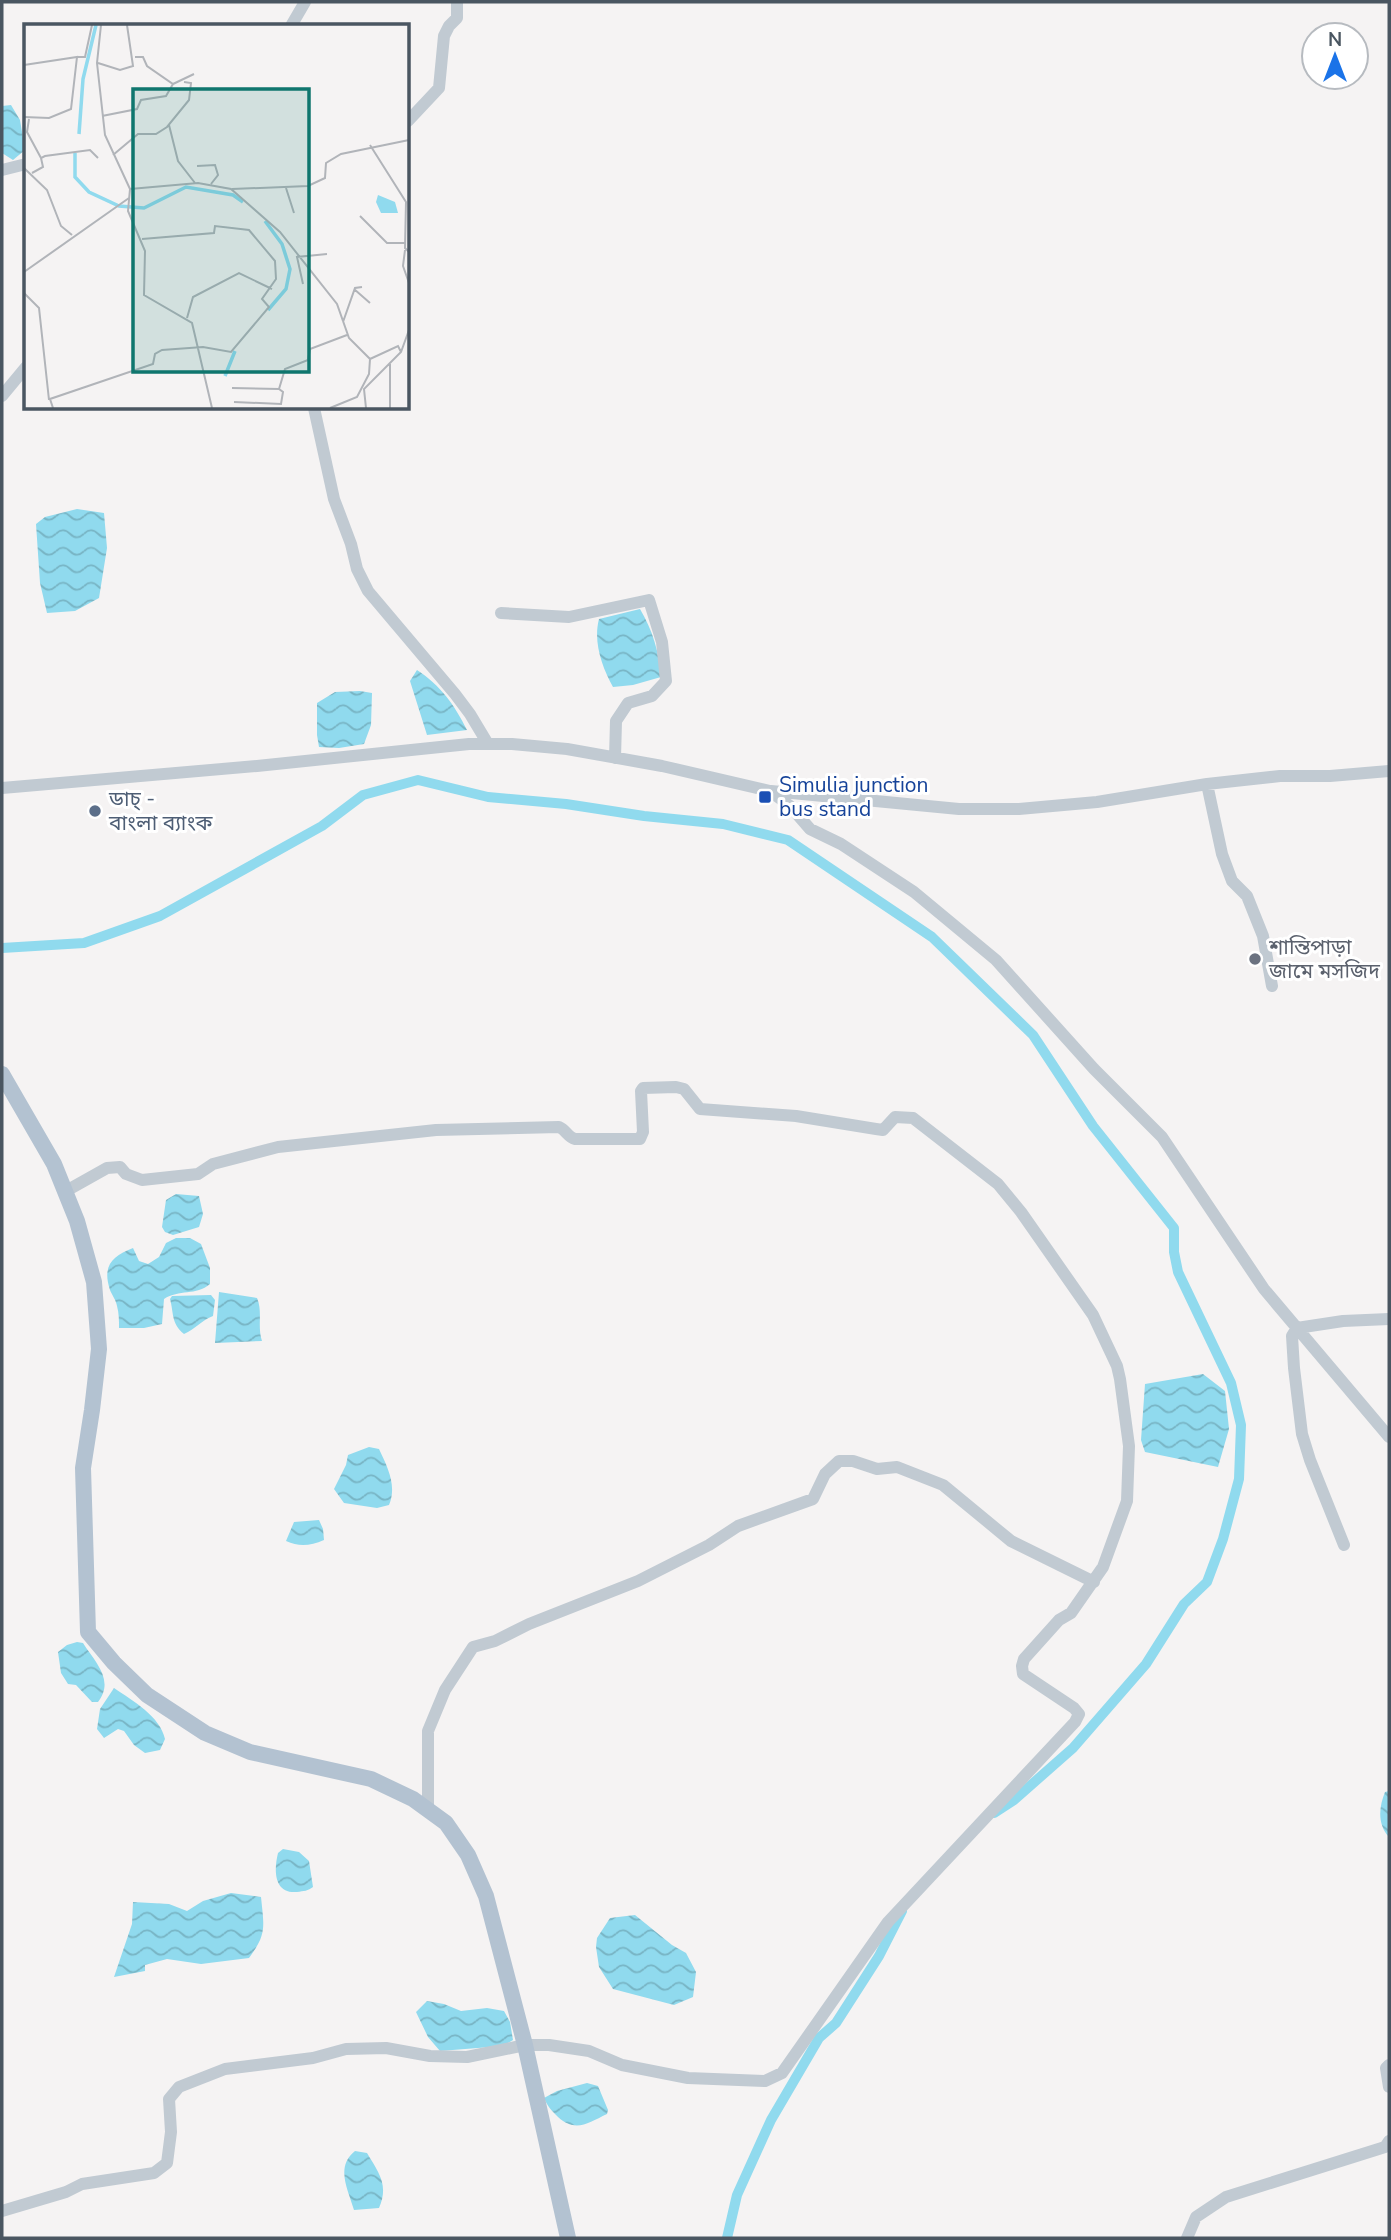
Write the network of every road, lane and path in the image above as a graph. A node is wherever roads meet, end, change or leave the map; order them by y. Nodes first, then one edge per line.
1 (304, 2) edge
2 (457, 2) edge
3 (292, 24) edge
4 (410, 119) edge
5 (24, 164) edge
6 (2, 170) edge
7 (24, 370) edge
8 (2, 396) edge
9 (314, 410) edge
10 (501, 613) dead end
11 (488, 744) junction
12 (615, 758) junction
13 (1389, 771) edge
14 (1207, 785) junction
15 (2, 788) edge
16 (771, 791) junction
17 (1272, 986) dead end
18 (2, 1074) edge
19 (66, 1191) junction
20 (1389, 1319) edge
21 (1297, 1328) junction
22 (1389, 1437) edge
23 (1344, 1545) dead end
24 (1094, 1582) junction
25 (428, 1810) junction
26 (525, 2045) junction
27 (1389, 2065) edge
28 (1389, 2087) edge
29 (1389, 2141) edge
30 (2, 2211) edge
31 (568, 2238) edge
32 (1187, 2238) edge

1 - 3 street
2 - 4 street
5 - 6 street
7 - 8 street
9 - 11 street
10 - 12 street
11 - 12 street
11 - 15 street
12 - 16 street
13 - 14 street
14 - 16 street
14 - 17 street
16 - 21 street
18 - 19 main road
19 - 24 street
19 - 25 main road
20 - 21 street
21 - 22 street
21 - 23 street
24 - 25 street
24 - 26 street
25 - 26 main road
26 - 30 street
26 - 31 main road
27 - 28 street
29 - 32 street

